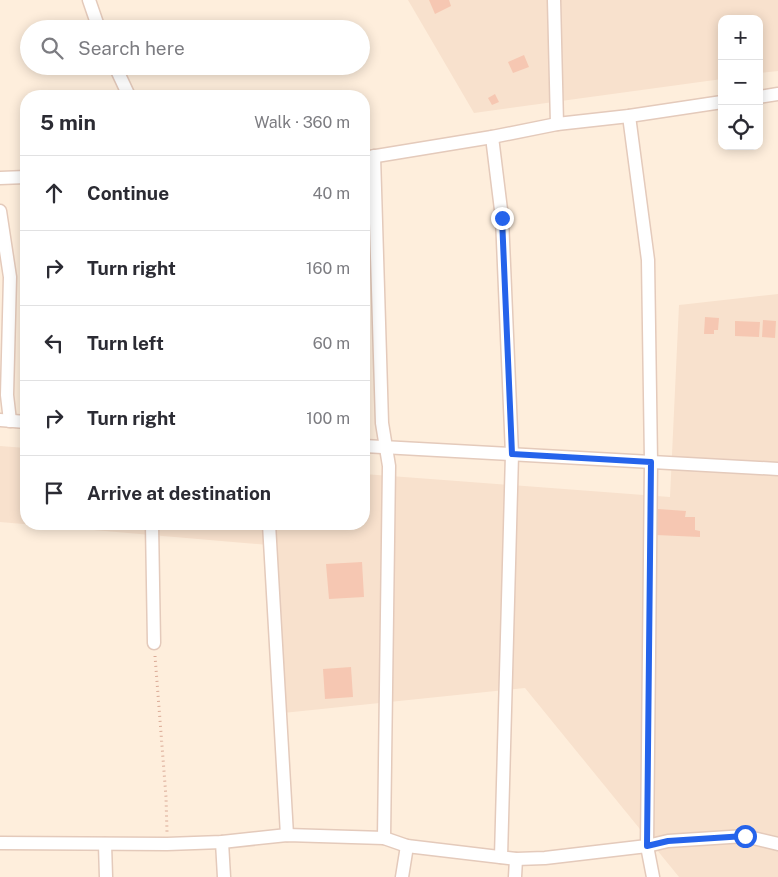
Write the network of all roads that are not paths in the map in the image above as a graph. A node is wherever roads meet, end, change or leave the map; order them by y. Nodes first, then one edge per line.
1 (89, 0) edge
2 (554, 0) edge
3 (96, 20) edge
4 (119, 75) edge
5 (126, 90) edge
6 (778, 94) edge
7 (763, 96) edge
8 (718, 103) edge
9 (629, 116) junction
10 (557, 124) junction
11 (492, 137) junction
12 (370, 157) edge
13 (20, 177) edge
14 (370, 177) edge
15 (0, 178) edge
16 (0, 211) edge
17 (5, 420) edge
18 (20, 421) edge
19 (370, 447) edge
20 (387, 448) junction
21 (512, 454) junction
22 (651, 462) junction
23 (778, 469) edge
24 (152, 530) edge
25 (269, 530) edge
26 (154, 643) road end
27 (287, 835) junction
28 (384, 838) junction
29 (222, 842) junction
30 (0, 843) edge
31 (105, 844) junction
32 (778, 844) edge
33 (407, 846) junction
34 (647, 846) junction
35 (501, 857) junction
36 (516, 858) junction
37 (106, 877) edge
38 (224, 877) edge
39 (402, 877) edge
40 (515, 877) edge
41 (653, 877) edge

1 - 3 street
2 - 10 street
4 - 5 street
6 - 7 street
8 - 9 street
9 - 10 street
9 - 22 street
10 - 11 street
11 - 12 street
11 - 21 street
13 - 15 street
14 - 20 street
16 - 17 street
17 - 18 street
19 - 20 street
20 - 21 street
20 - 28 street
21 - 22 street
21 - 35 street
22 - 23 street
22 - 34 street
24 - 26 street
25 - 27 street
27 - 28 street
27 - 29 street
28 - 33 street
29 - 31 street
29 - 38 street
30 - 31 street
31 - 37 street
32 - 34 street
33 - 35 street
33 - 39 street
34 - 36 street
34 - 41 street
35 - 36 street
36 - 40 street

